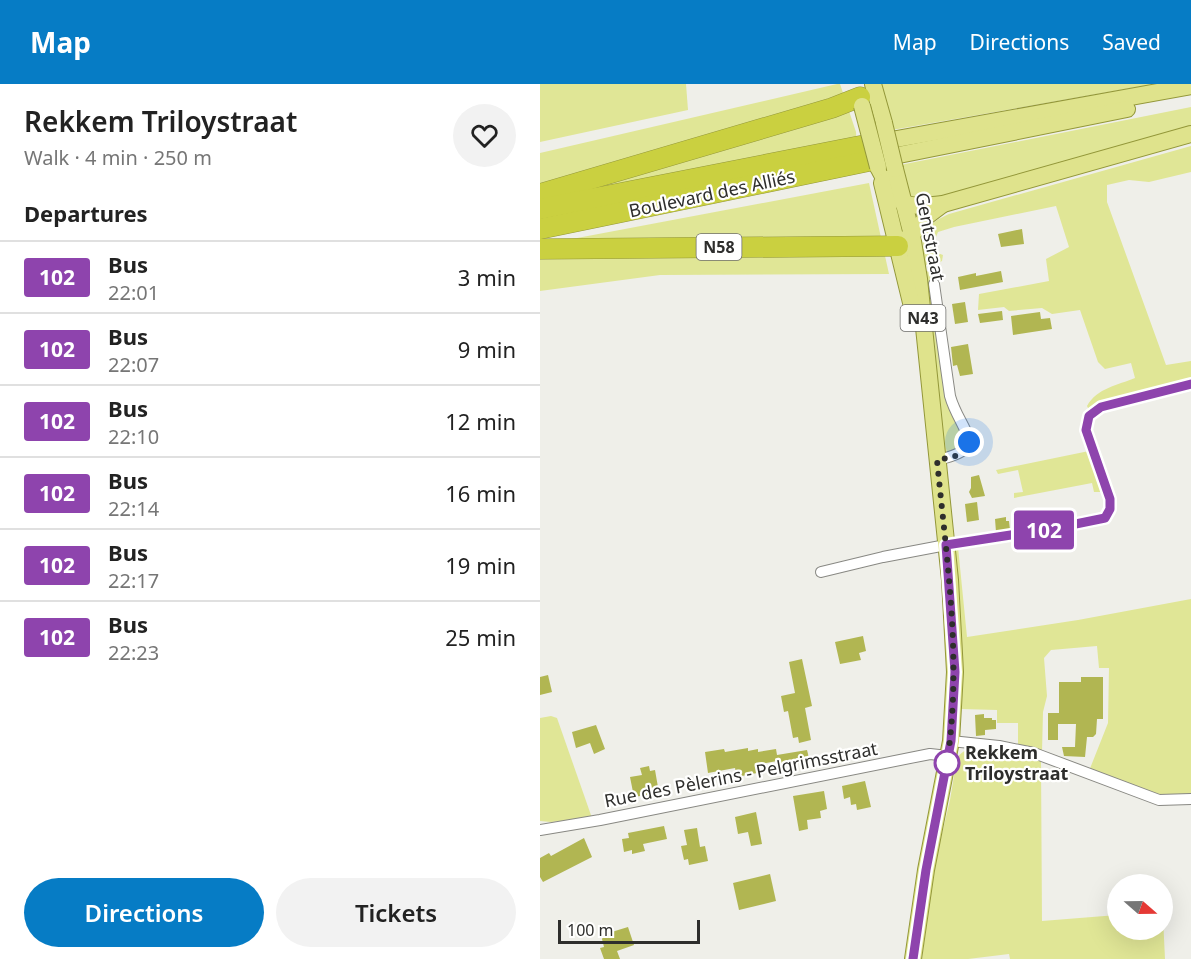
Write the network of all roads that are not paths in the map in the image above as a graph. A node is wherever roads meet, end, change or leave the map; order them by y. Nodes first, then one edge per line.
1 (1191, 86) edge
2 (867, 97) edge
3 (1191, 97) edge
4 (1191, 134) edge
5 (882, 148) junction
6 (540, 194) edge
7 (896, 197) junction
8 (944, 204) junction
9 (540, 209) edge
10 (540, 229) edge
11 (905, 240) junction
12 (540, 249) edge
13 (934, 284) dead end
14 (1191, 384) edge
15 (937, 460) junction
16 (946, 545) junction
17 (821, 572) dead end
18 (949, 748) junction
19 (1191, 799) edge
20 (540, 830) edge
21 (913, 959) edge

1 - 5 main road
2 - 5 main road, Gentstraat / N43
2 - 5 main road, N43, bridge
2 - 6 highway
3 - 5 main road
4 - 8 main road
5 - 7 main road, Gentstraat / N43, bridge
5 - 7 main road, N43
5 - 9 highway, Boulevard des Alliés
5 - 10 highway, Boulevard des Alliés
7 - 8 main road
7 - 11 main road, N43
8 - 11 main road
11 - 12 highway, N58
11 - 15 main road, N43
13 - 15 street, Gentstraat
14 - 16 lane
15 - 16 main road, N43
16 - 17 street
16 - 18 main road, N43
18 - 19 street, Rue des Pèlerins - Pelgrimsstraat
18 - 20 street, Rue des Pèlerins - Pelgrimsstraat
18 - 21 main road, N43

